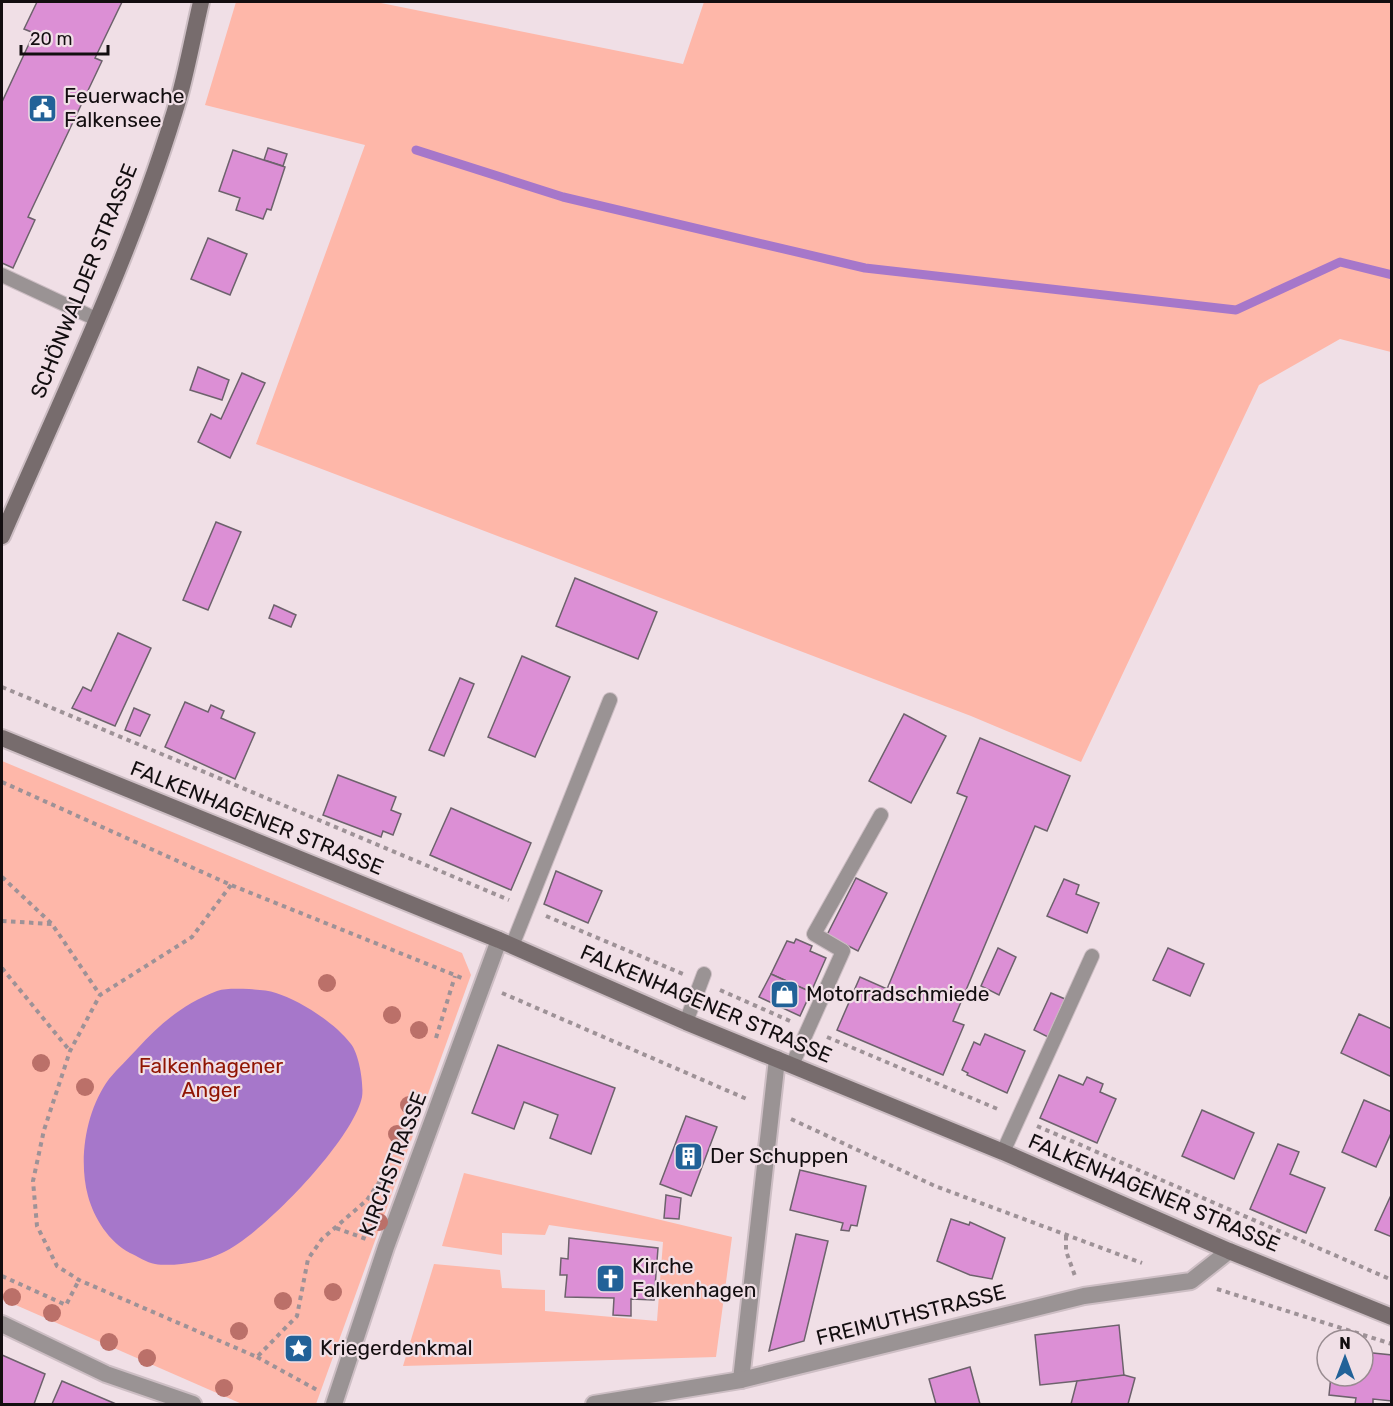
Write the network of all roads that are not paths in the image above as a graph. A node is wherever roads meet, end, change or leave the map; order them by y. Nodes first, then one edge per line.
1 (201, 2) edge
2 (2, 275) edge
3 (96, 319) junction
4 (2, 536) edge
5 (610, 700) dead end
6 (2, 738) edge
7 (881, 815) dead end
8 (506, 943) junction
9 (1092, 956) dead end
10 (704, 974) dead end
11 (686, 1022) junction
12 (785, 1062) junction
13 (1003, 1152) junction
14 (1228, 1251) junction
15 (1392, 1317) edge
16 (2, 1324) edge
17 (741, 1380) junction
18 (334, 1402) edge
19 (193, 1404) edge
20 (601, 1404) edge

1 - 3 main road, SCHÖNWALDER STRASSE
2 - 3 lane
3 - 4 main road, SCHÖNWALDER STRASSE
5 - 8 lane
6 - 8 main road, FALKENHAGENER STRASSE
7 - 12 lane
8 - 11 main road, FALKENHAGENER STRASSE
8 - 18 street, KIRCHSTRASSE
9 - 13 lane
10 - 11 lane
11 - 12 main road, FALKENHAGENER STRASSE
12 - 13 main road, FALKENHAGENER STRASSE
12 - 17 street
13 - 14 main road, FALKENHAGENER STRASSE
14 - 15 main road, FALKENHAGENER STRASSE
14 - 17 street, FREIMUTHSTRASSE
16 - 19 street
17 - 20 street, FREIMUTHSTRASSE

